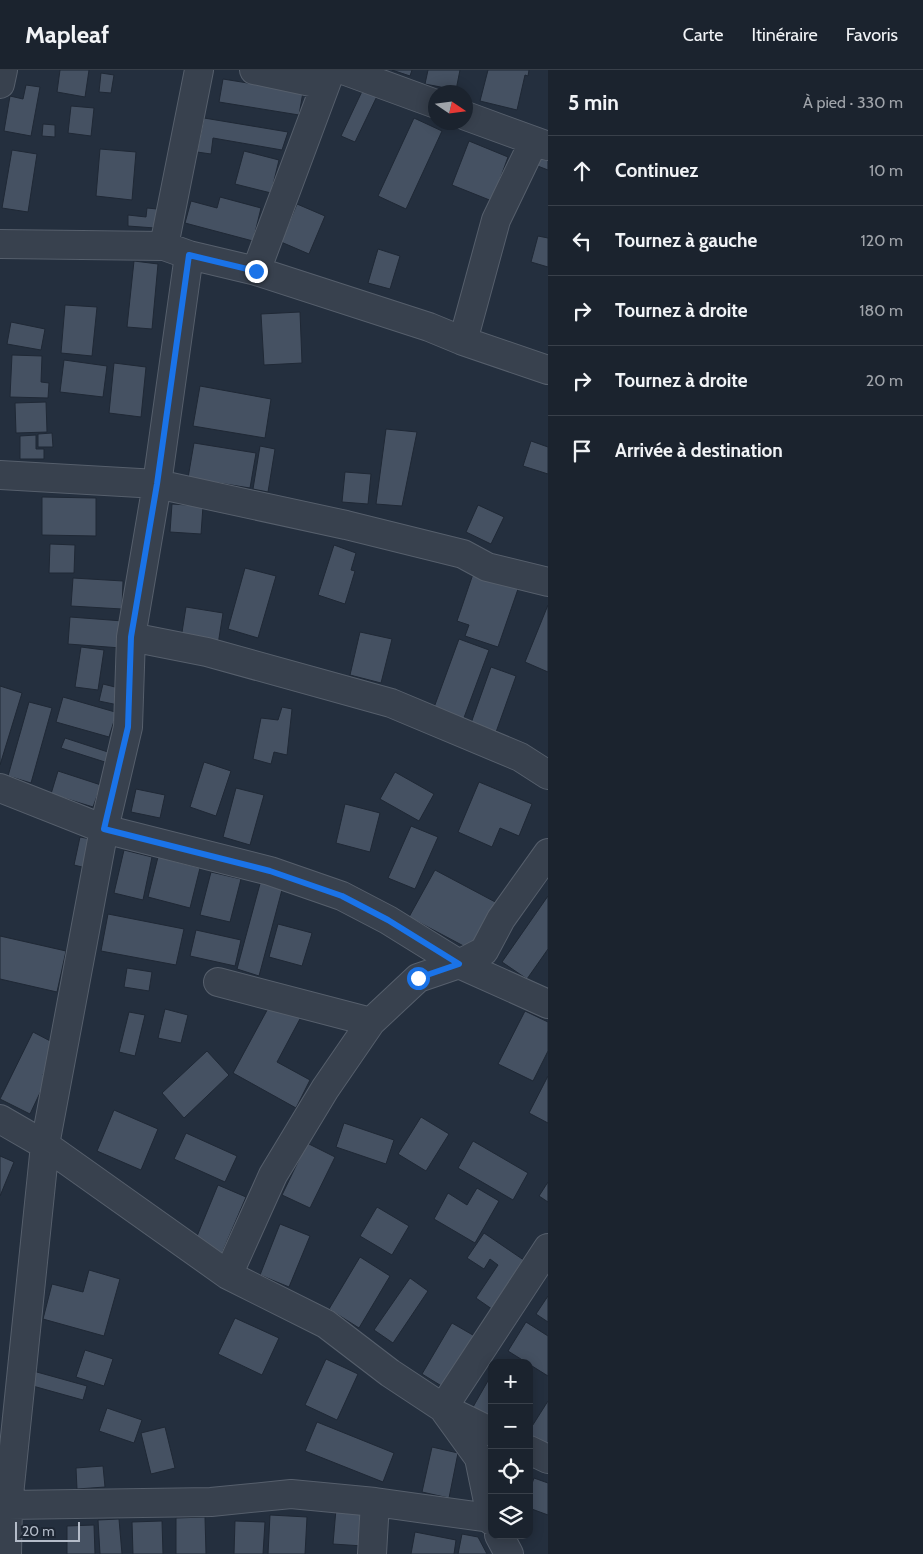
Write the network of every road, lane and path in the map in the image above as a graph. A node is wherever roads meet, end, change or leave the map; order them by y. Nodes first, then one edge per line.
1 (3, 70) edge
2 (199, 70) edge
3 (254, 70) edge
4 (333, 75) edge
5 (0, 84) edge
6 (428, 102) edge
7 (473, 119) edge
8 (541, 144) edge
9 (0, 244) edge
10 (164, 246) junction
11 (189, 255) junction
12 (256, 271) junction
13 (463, 341) junction
14 (548, 370) edge
15 (0, 475) edge
16 (157, 484) junction
17 (548, 582) edge
18 (131, 637) junction
19 (548, 775) edge
20 (0, 788) edge
21 (104, 829) junction
22 (548, 853) edge
23 (459, 964) junction
24 (218, 982) dead end
25 (548, 1004) edge
26 (371, 1022) junction
27 (0, 1120) edge
28 (44, 1145) junction
29 (548, 1248) edge
30 (228, 1275) junction
31 (443, 1408) junction
32 (488, 1430) edge
33 (533, 1452) edge
34 (548, 1459) edge
35 (488, 1498) edge
36 (374, 1502) junction
37 (4, 1507) edge
38 (488, 1523) edge
39 (502, 1539) edge
40 (6, 1554) edge
41 (372, 1554) edge
42 (509, 1554) edge

1 - 5 street
2 - 10 street
3 - 4 street
4 - 6 street
4 - 12 street
7 - 8 street
8 - 13 street
9 - 10 street
10 - 11 street
11 - 12 street
11 - 16 street
12 - 13 street
13 - 14 street
15 - 16 street
16 - 17 street
16 - 18 street
18 - 19 street
18 - 21 street
20 - 21 street
21 - 23 street
21 - 28 street
22 - 23 street
23 - 25 street
23 - 26 street
24 - 26 street
26 - 30 street
27 - 28 street
28 - 30 street
28 - 37 street
29 - 31 street
30 - 31 street
31 - 32 street
31 - 35 street
33 - 34 street
36 - 37 street
36 - 38 street
36 - 41 street
37 - 40 street
39 - 42 street

